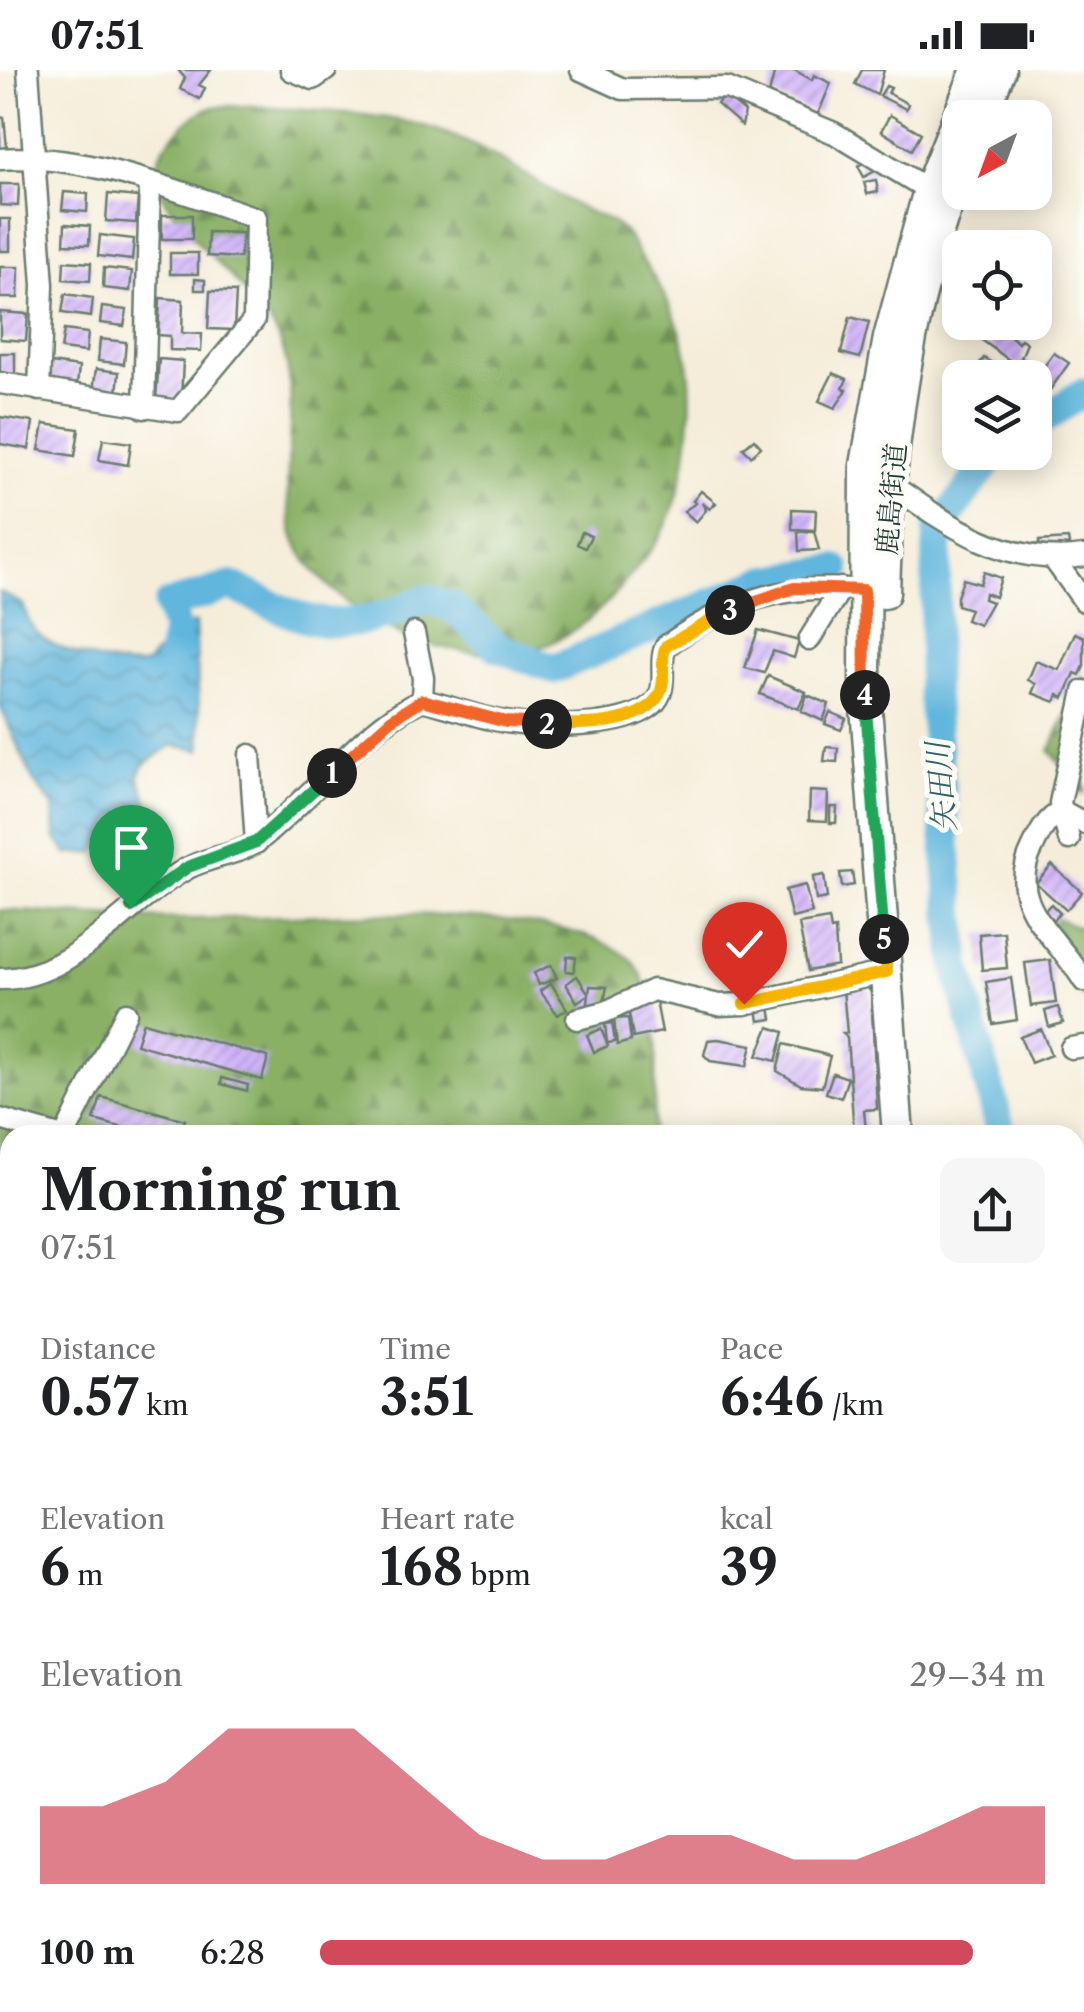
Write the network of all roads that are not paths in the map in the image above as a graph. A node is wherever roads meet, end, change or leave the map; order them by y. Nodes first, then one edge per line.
1 (28, 70) edge
2 (291, 70) edge
3 (326, 70) edge
4 (580, 70) edge
5 (977, 70) edge
6 (1000, 70) edge
7 (988, 100) edge
8 (37, 156) junction
9 (0, 159) edge
10 (150, 182) junction
11 (929, 190) junction
12 (949, 210) edge
13 (0, 383) edge
14 (39, 390) junction
15 (144, 408) junction
16 (889, 483) junction
17 (1084, 556) edge
18 (1055, 561) junction
19 (852, 589) junction
20 (1084, 601) edge
21 (414, 634) dead end
22 (810, 640) dead end
23 (1084, 691) edge
24 (422, 700) junction
25 (250, 755) dead end
26 (1062, 811) junction
27 (1077, 831) edge
28 (256, 842) junction
29 (887, 972) junction
30 (0, 979) edge
31 (1084, 982) edge
32 (126, 1012) dead end
33 (577, 1019) dead end
34 (70, 1125) edge
35 (897, 1125) edge
36 (916, 1125) edge

1 - 8 street
2 - 3 street
4 - 11 street
5 - 11 main road
6 - 7 main road
8 - 9 street
8 - 10 street
8 - 14 street
10 - 15 street
10 - 15 street
11 - 19 main road
12 - 16 main road, 鹿島街道
13 - 14 street
14 - 15 street
16 - 18 street
16 - 36 main road, 鹿島街道
17 - 18 street
18 - 20 street
19 - 22 street
19 - 24 street
19 - 29 main road
21 - 24 street
23 - 26 street
24 - 28 street
25 - 28 street
26 - 27 street
26 - 31 street
28 - 30 street
29 - 33 street
29 - 35 main road
32 - 34 street

